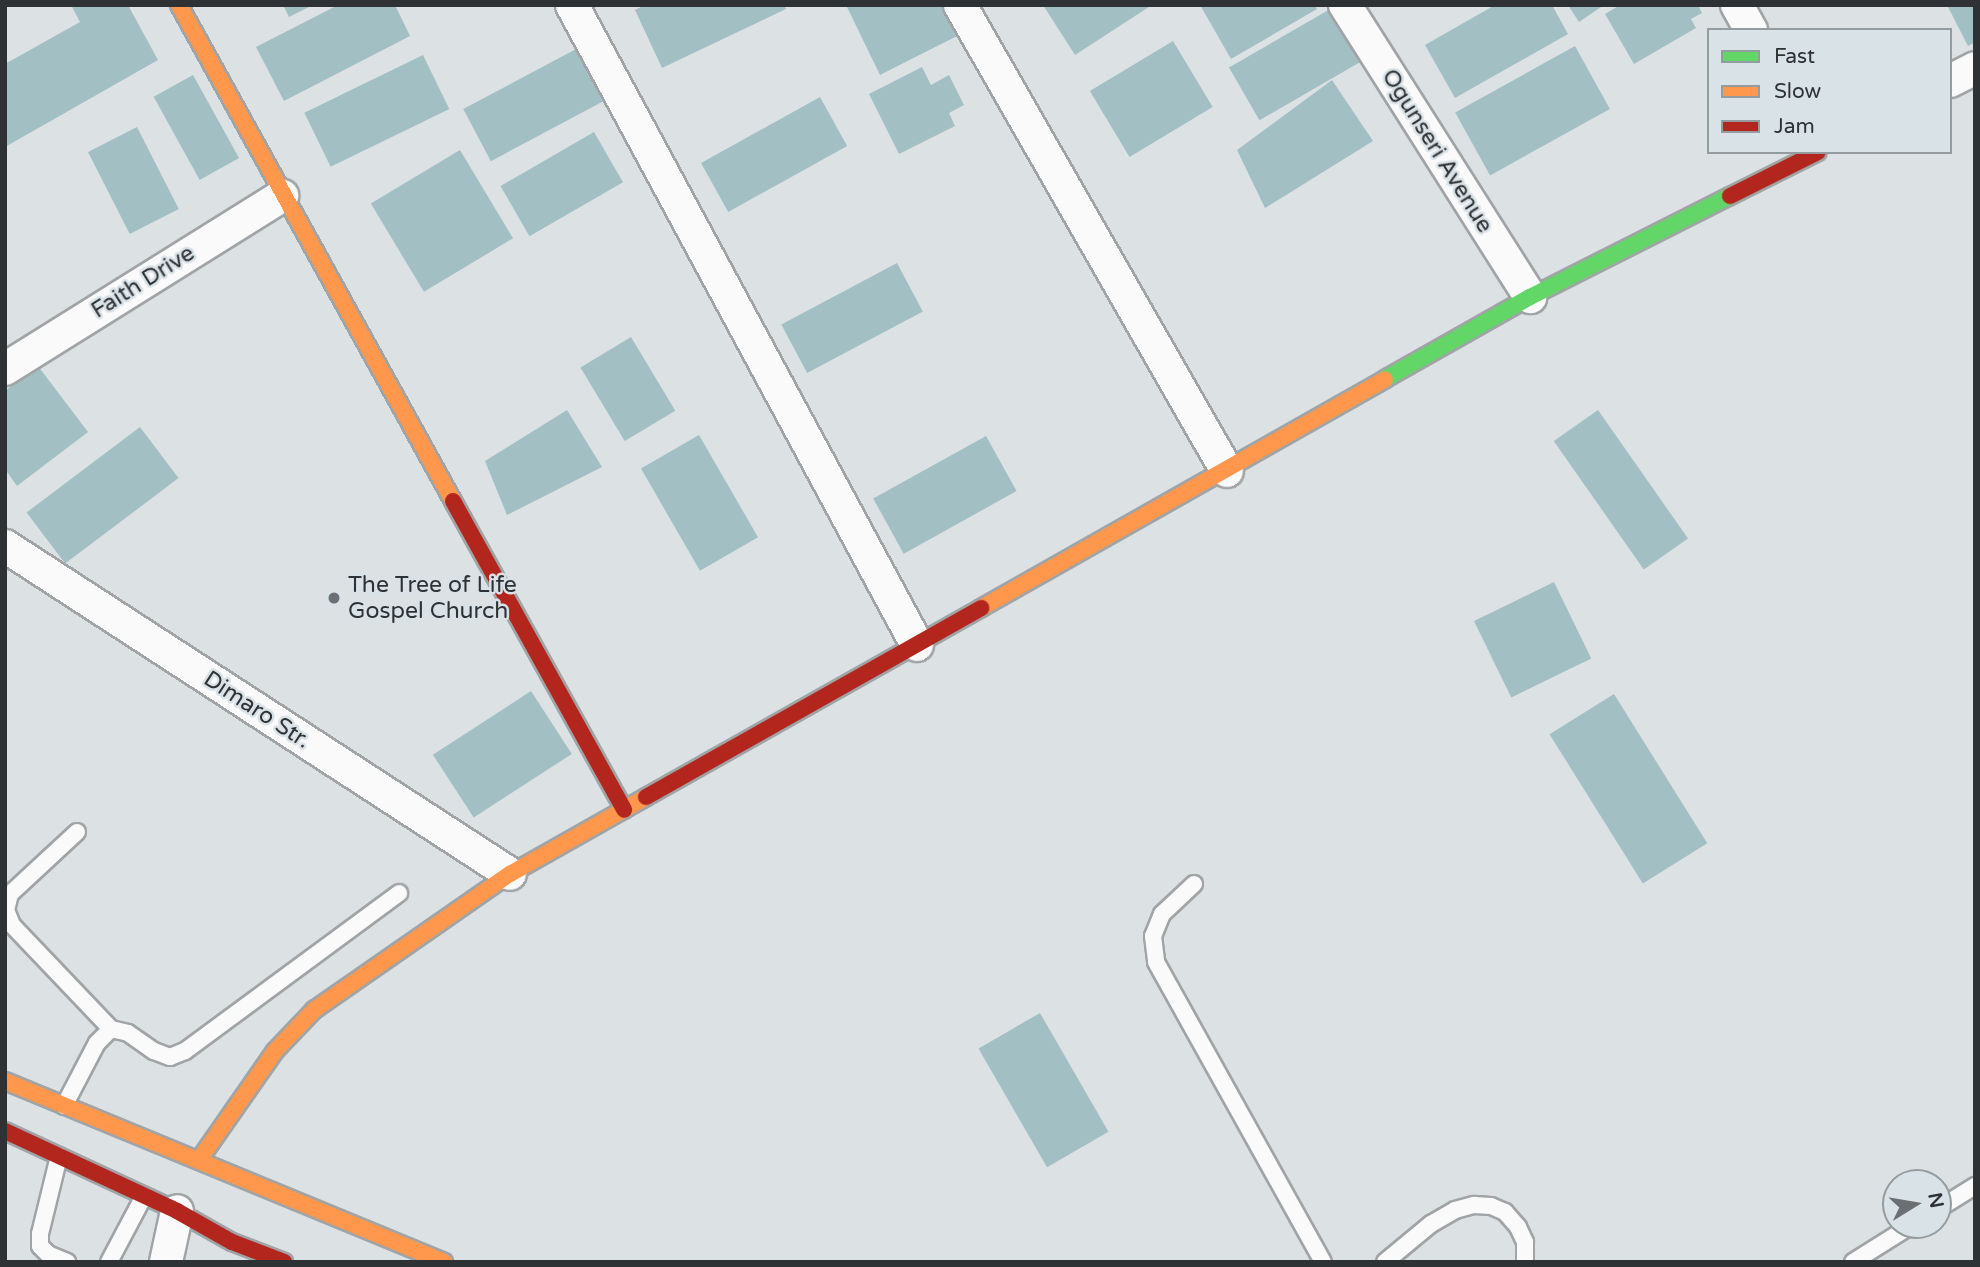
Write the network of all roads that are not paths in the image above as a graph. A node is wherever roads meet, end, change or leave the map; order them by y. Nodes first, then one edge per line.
1 (179, 5) edge
2 (572, 5) edge
3 (960, 5) edge
4 (1345, 5) edge
5 (1737, 5) edge
6 (1750, 28) edge
7 (1975, 68) edge
8 (1952, 80) edge
9 (1814, 154) edge
10 (282, 196) junction
11 (1530, 298) junction
12 (5, 369) edge
13 (1227, 471) junction
14 (5, 546) edge
15 (917, 645) junction
16 (624, 810) junction
17 (77, 832) dead end
18 (510, 874) junction
19 (1195, 884) dead end
20 (399, 893) dead end
21 (111, 1029) junction
22 (5, 1081) edge
23 (64, 1106) junction
24 (5, 1131) edge
25 (59, 1156) junction
26 (199, 1160) junction
27 (1975, 1186) edge
28 (144, 1196) junction
29 (1952, 1200) edge
30 (177, 1211) junction
31 (1890, 1239) edge
32 (67, 1262) edge
33 (109, 1262) edge
34 (166, 1262) edge
35 (284, 1262) edge
36 (444, 1262) edge
37 (1324, 1262) edge
38 (1385, 1262) edge
39 (1525, 1262) edge
40 (1853, 1262) edge

1 - 10 street
2 - 15 street
3 - 13 street
4 - 11 street, Ogunseri Avenue
5 - 6 street
7 - 8 street
9 - 11 street
10 - 12 street, Faith Drive
10 - 16 street
11 - 13 street
13 - 15 street
14 - 18 street, Dimaro Str.
15 - 16 street
16 - 18 street
17 - 21 lane
18 - 26 street
19 - 37 lane
20 - 21 lane
21 - 23 lane
22 - 23 street
23 - 26 street
24 - 25 street
25 - 28 street
25 - 32 lane
26 - 36 street
27 - 29 lane
28 - 30 street
28 - 33 lane
30 - 34 street
30 - 35 street
31 - 40 lane
38 - 39 lane

